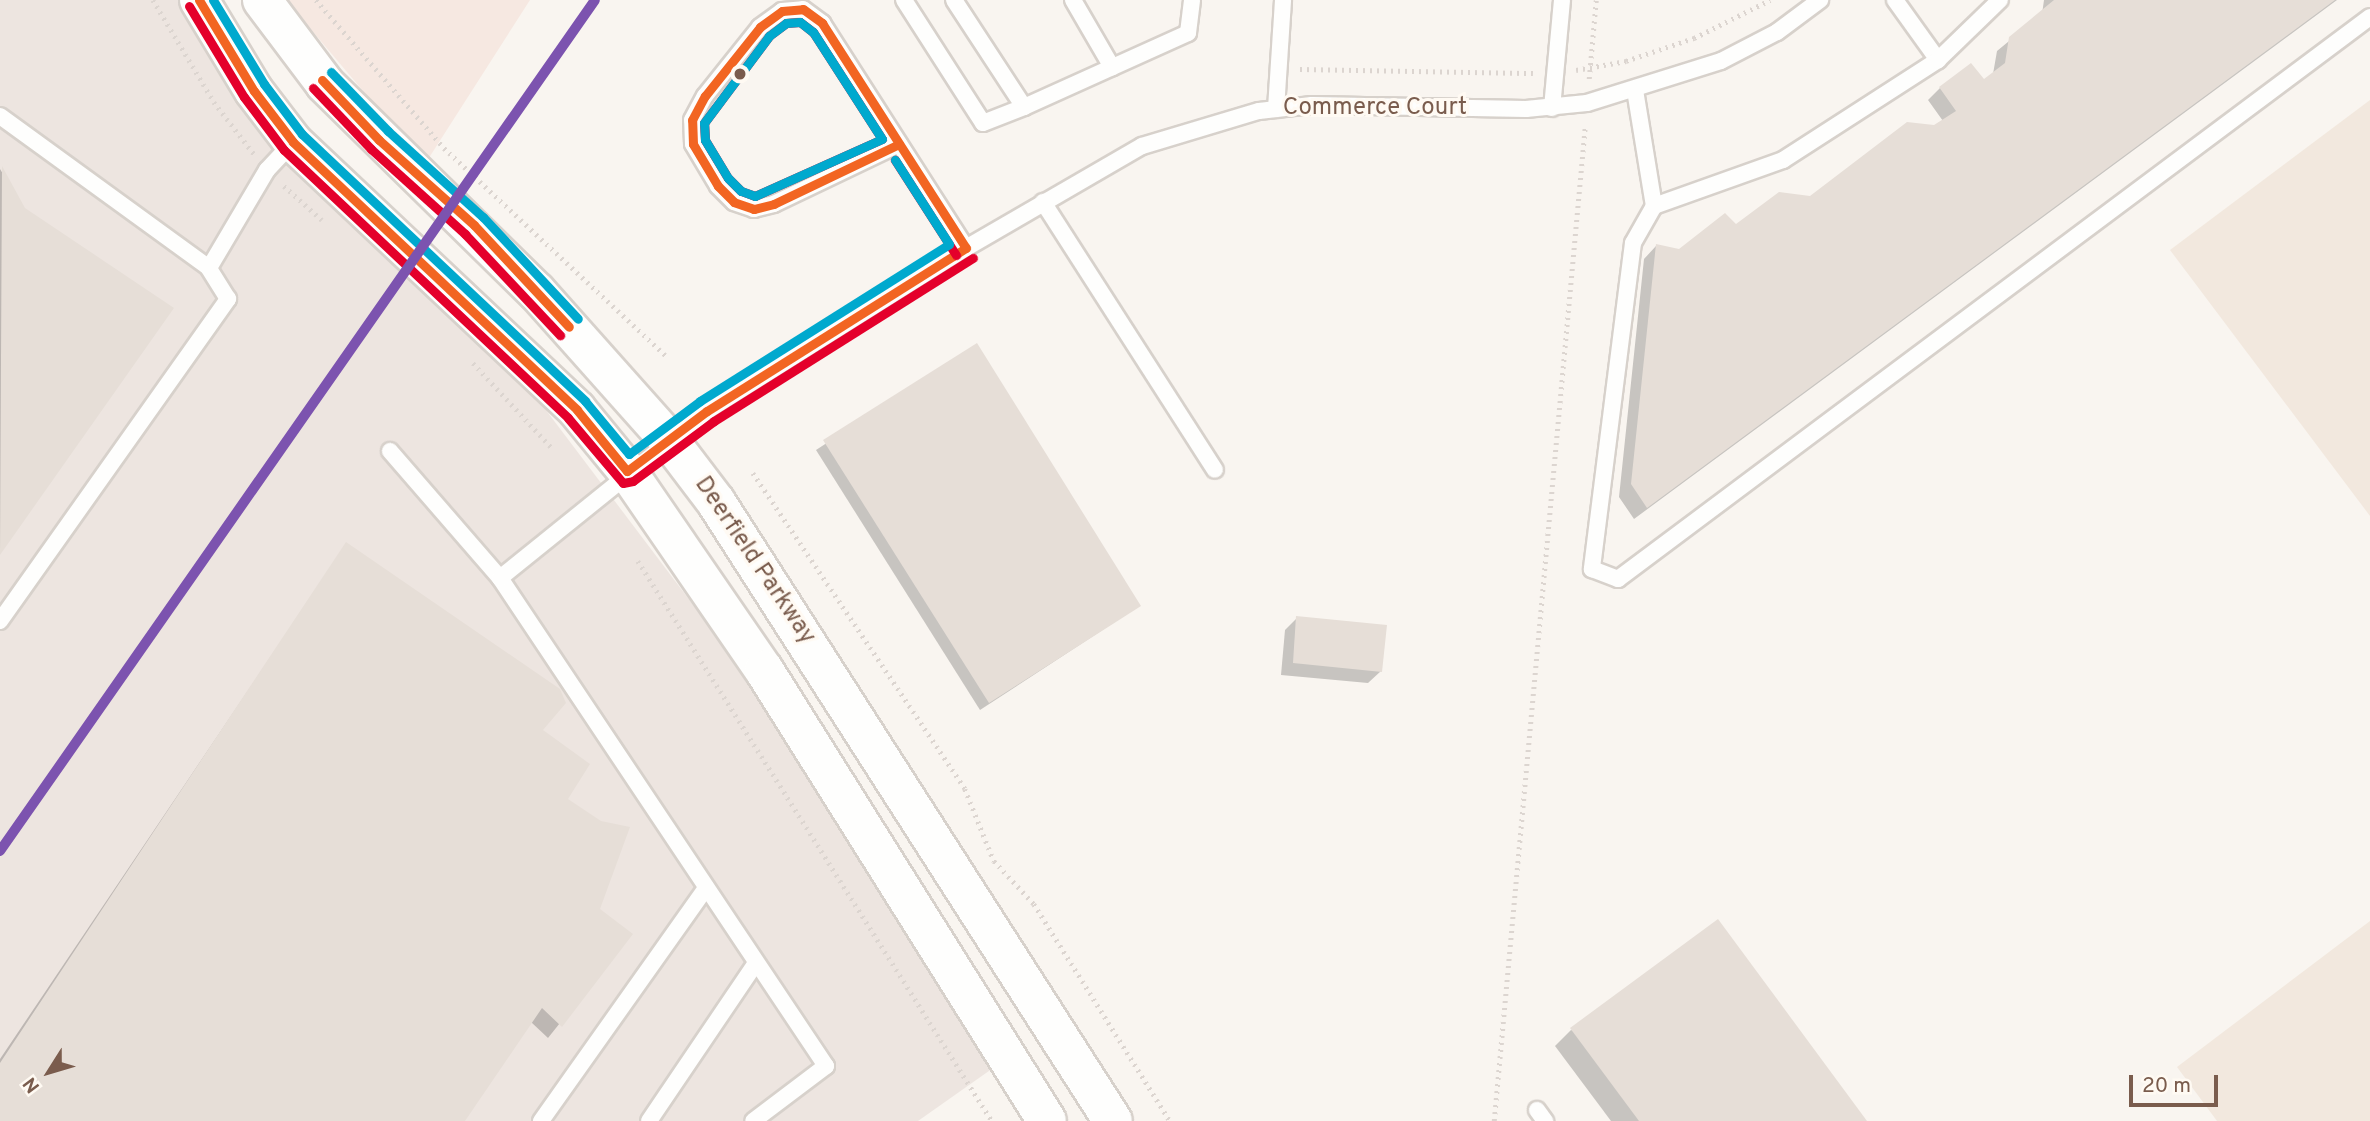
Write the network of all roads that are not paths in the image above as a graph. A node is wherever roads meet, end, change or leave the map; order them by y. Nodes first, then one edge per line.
1 (199, 0) edge
2 (261, 0) edge
3 (904, 0) edge
4 (954, 0) edge
5 (1073, 0) edge
6 (1192, 0) edge
7 (1283, 0) edge
8 (1562, 0) edge
9 (1820, 0) edge
10 (1895, 0) edge
11 (2000, 0) edge
12 (2370, 17) edge
13 (1938, 60) junction
14 (1112, 67) junction
15 (1635, 90) junction
16 (1024, 107) junction
17 (1552, 107) junction
18 (1276, 109) junction
19 (0, 116) edge
20 (293, 142) junction
21 (899, 144) junction
22 (1043, 202) junction
23 (1654, 206) junction
24 (966, 248) junction
25 (209, 268) junction
26 (669, 440) junction
27 (390, 451) dead end
28 (1215, 470) dead end
29 (627, 471) junction
30 (500, 578) junction
31 (0, 621) edge
32 (706, 888) junction
33 (757, 963) junction
34 (541, 1121) edge
35 (649, 1121) edge
36 (752, 1121) edge
37 (1047, 1121) edge
38 (1113, 1121) edge

1 - 20 main road
2 - 26 main road, Deerfield Parkway
3 - 16 lane
4 - 16 lane
5 - 14 lane
6 - 14 lane
7 - 18 lane
8 - 17 lane
9 - 15 lane, Commerce Court
10 - 13 lane
11 - 13 lane
12 - 23 lane
13 - 23 lane
14 - 16 lane
15 - 17 lane, Commerce Court
15 - 23 lane
17 - 18 lane, Commerce Court
18 - 22 lane, Commerce Court
19 - 25 lane
20 - 25 lane
20 - 29 main road
21 - 21 lane
21 - 24 lane
22 - 24 lane, Commerce Court
22 - 28 lane
24 - 26 lane, Commerce Court
25 - 31 lane
26 - 29 lane, Commerce Court
26 - 38 main road, Deerfield Parkway
27 - 30 lane
29 - 30 lane, Commerce Court
29 - 37 main road
30 - 32 lane
32 - 33 lane
32 - 34 lane
33 - 35 lane
33 - 36 lane

